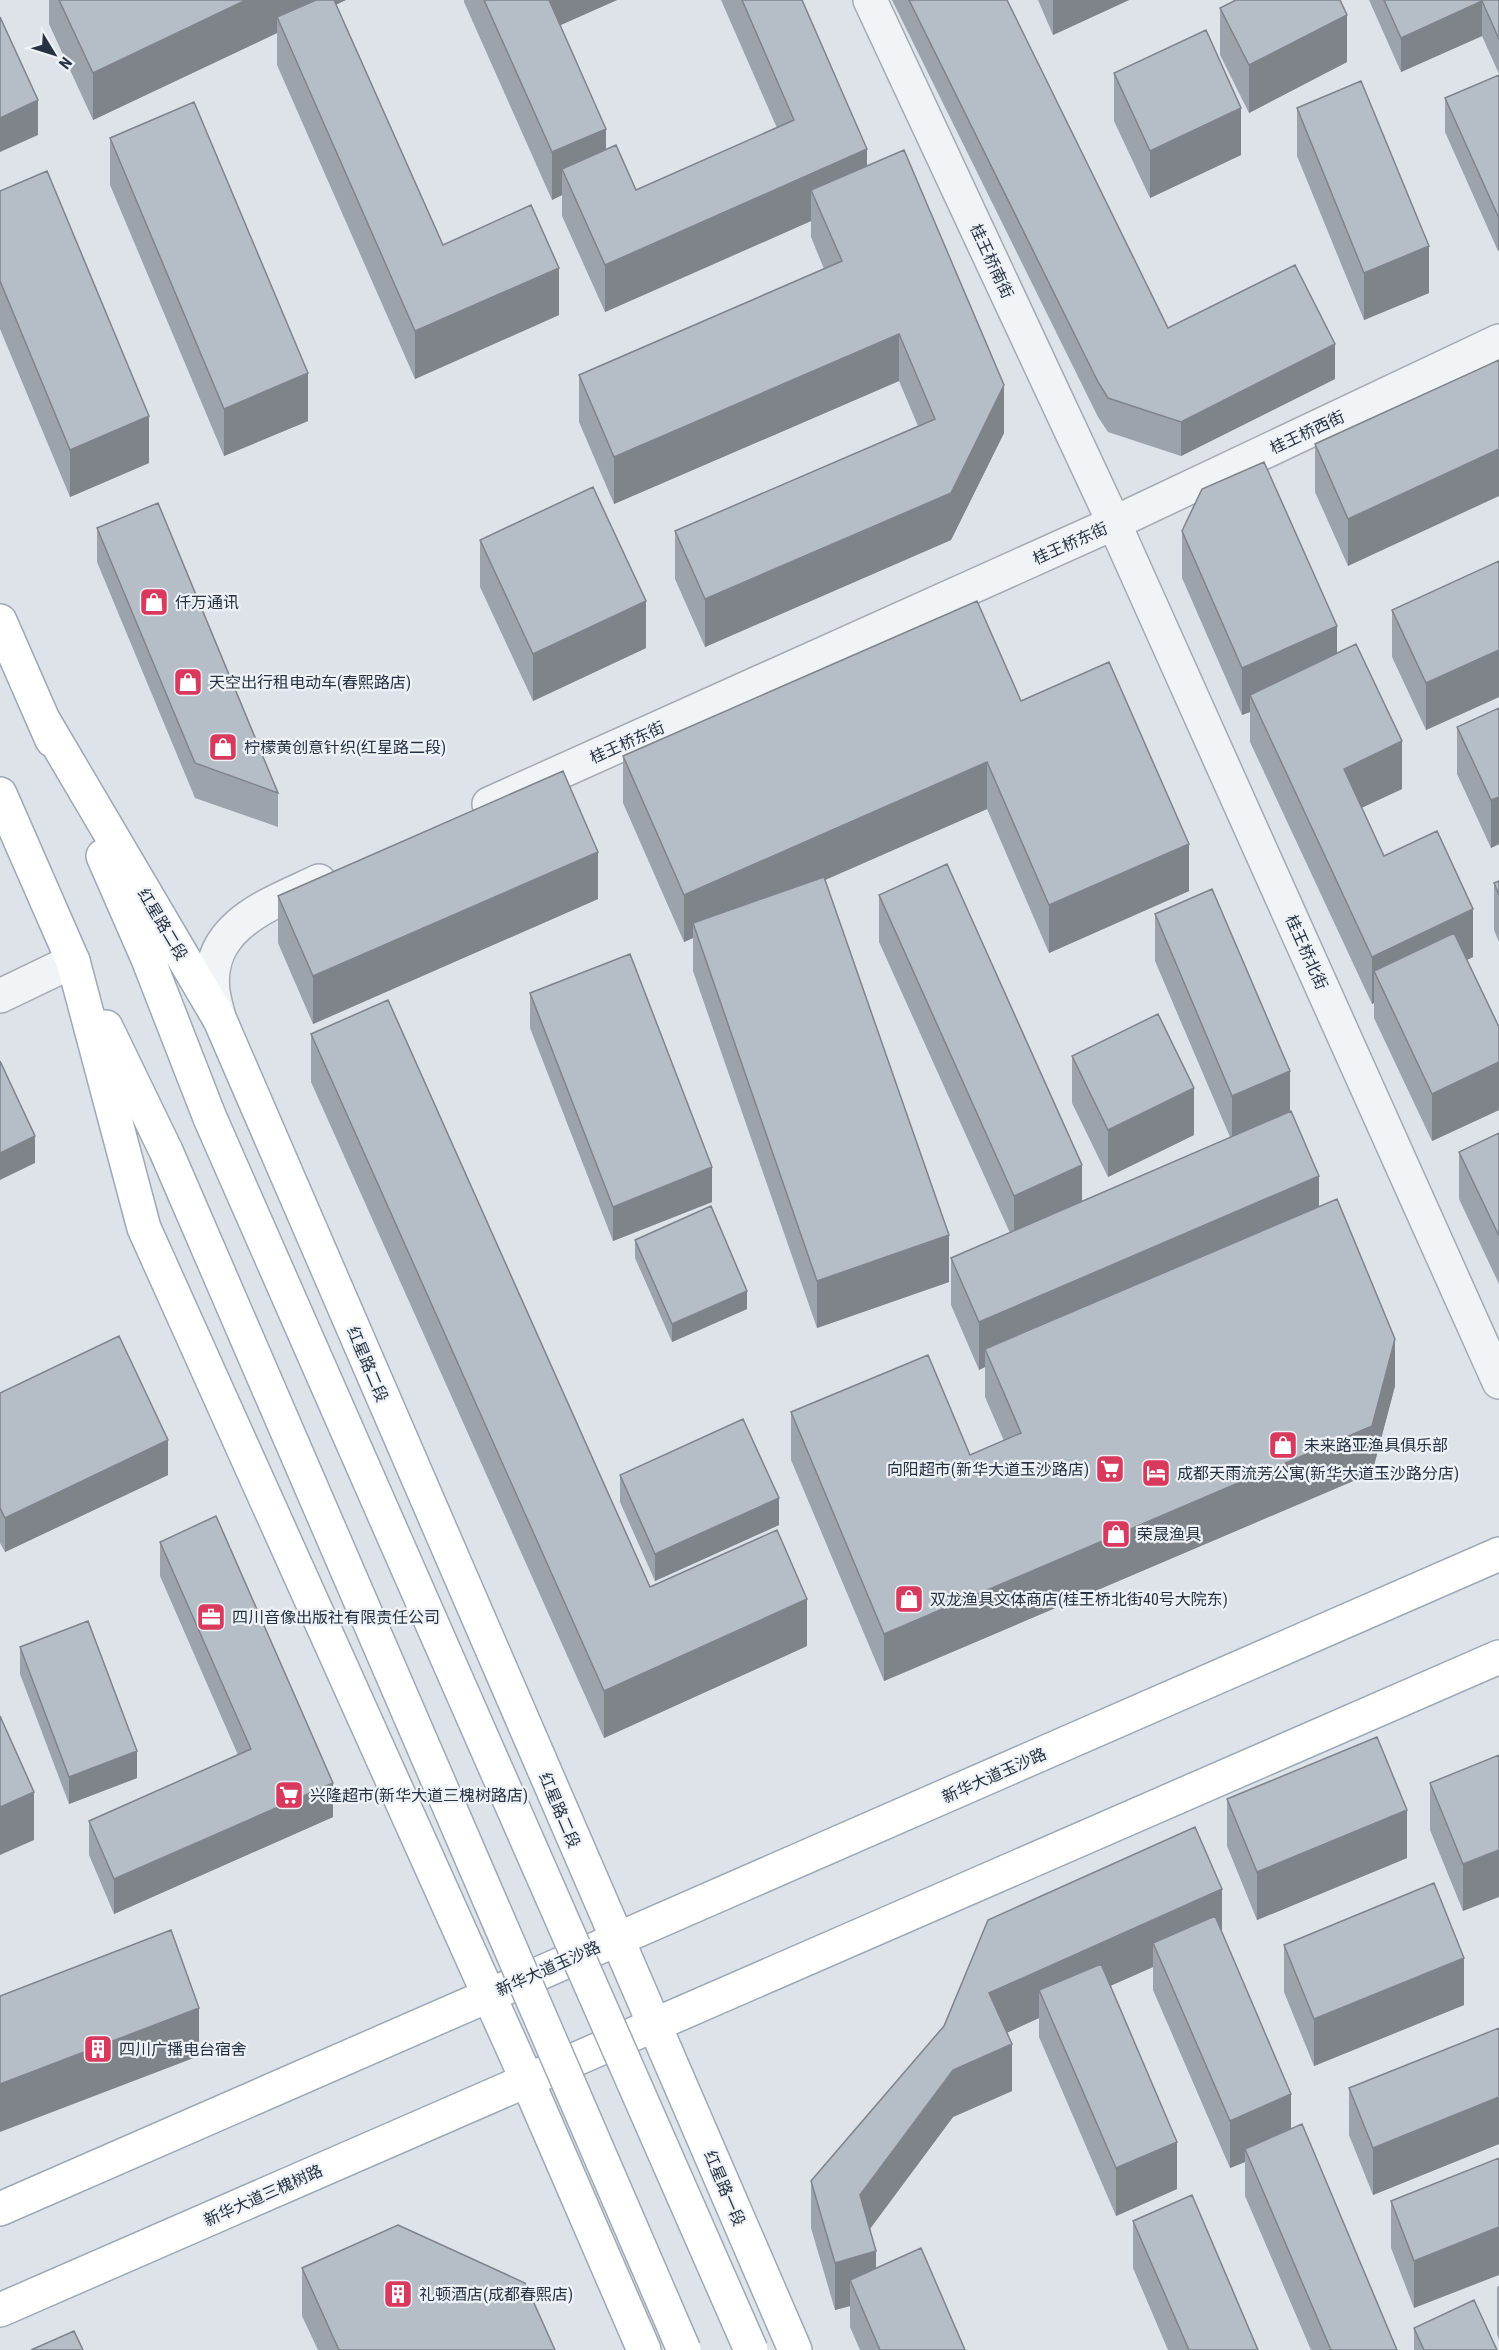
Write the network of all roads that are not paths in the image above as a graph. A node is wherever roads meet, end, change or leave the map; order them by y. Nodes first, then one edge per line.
1 (870, 0) edge
2 (1499, 341) edge
3 (1114, 523) junction
4 (0, 621) edge
5 (44, 721) junction
6 (0, 794) edge
7 (459, 818) edge
8 (350, 867) edge
9 (73, 961) junction
10 (0, 996) edge
11 (220, 1020) junction
12 (1499, 1382) edge
13 (1499, 1554) edge
14 (1499, 1657) edge
15 (616, 1939) junction
16 (488, 1995) junction
17 (654, 2025) junction
18 (527, 2080) junction
19 (0, 2209) edge
20 (0, 2310) edge
21 (644, 2350) edge
22 (684, 2350) edge
23 (751, 2350) edge
24 (795, 2350) edge

1 - 3 street, 桂王桥南街
2 - 3 street, 桂王桥西街
3 - 7 street, 桂王桥东街
3 - 12 street, 桂王桥北街
4 - 5 main road, 红星路二段
5 - 11 main road, 红星路二段
5 - 23 main road, 红星路二段, bridge
6 - 9 main road
8 - 11 street
9 - 10 street
9 - 16 main road
9 - 22 main road, bridge
11 - 15 main road, 红星路二段
13 - 15 main road, 新华大道玉沙路
14 - 17 main road
15 - 16 main road, 新华大道玉沙路
15 - 17 main road, 红星路二段
16 - 18 main road
16 - 19 main road
17 - 18 main road
17 - 24 main road, 红星路一段
18 - 20 main road, 新华大道三槐树路
18 - 21 main road

